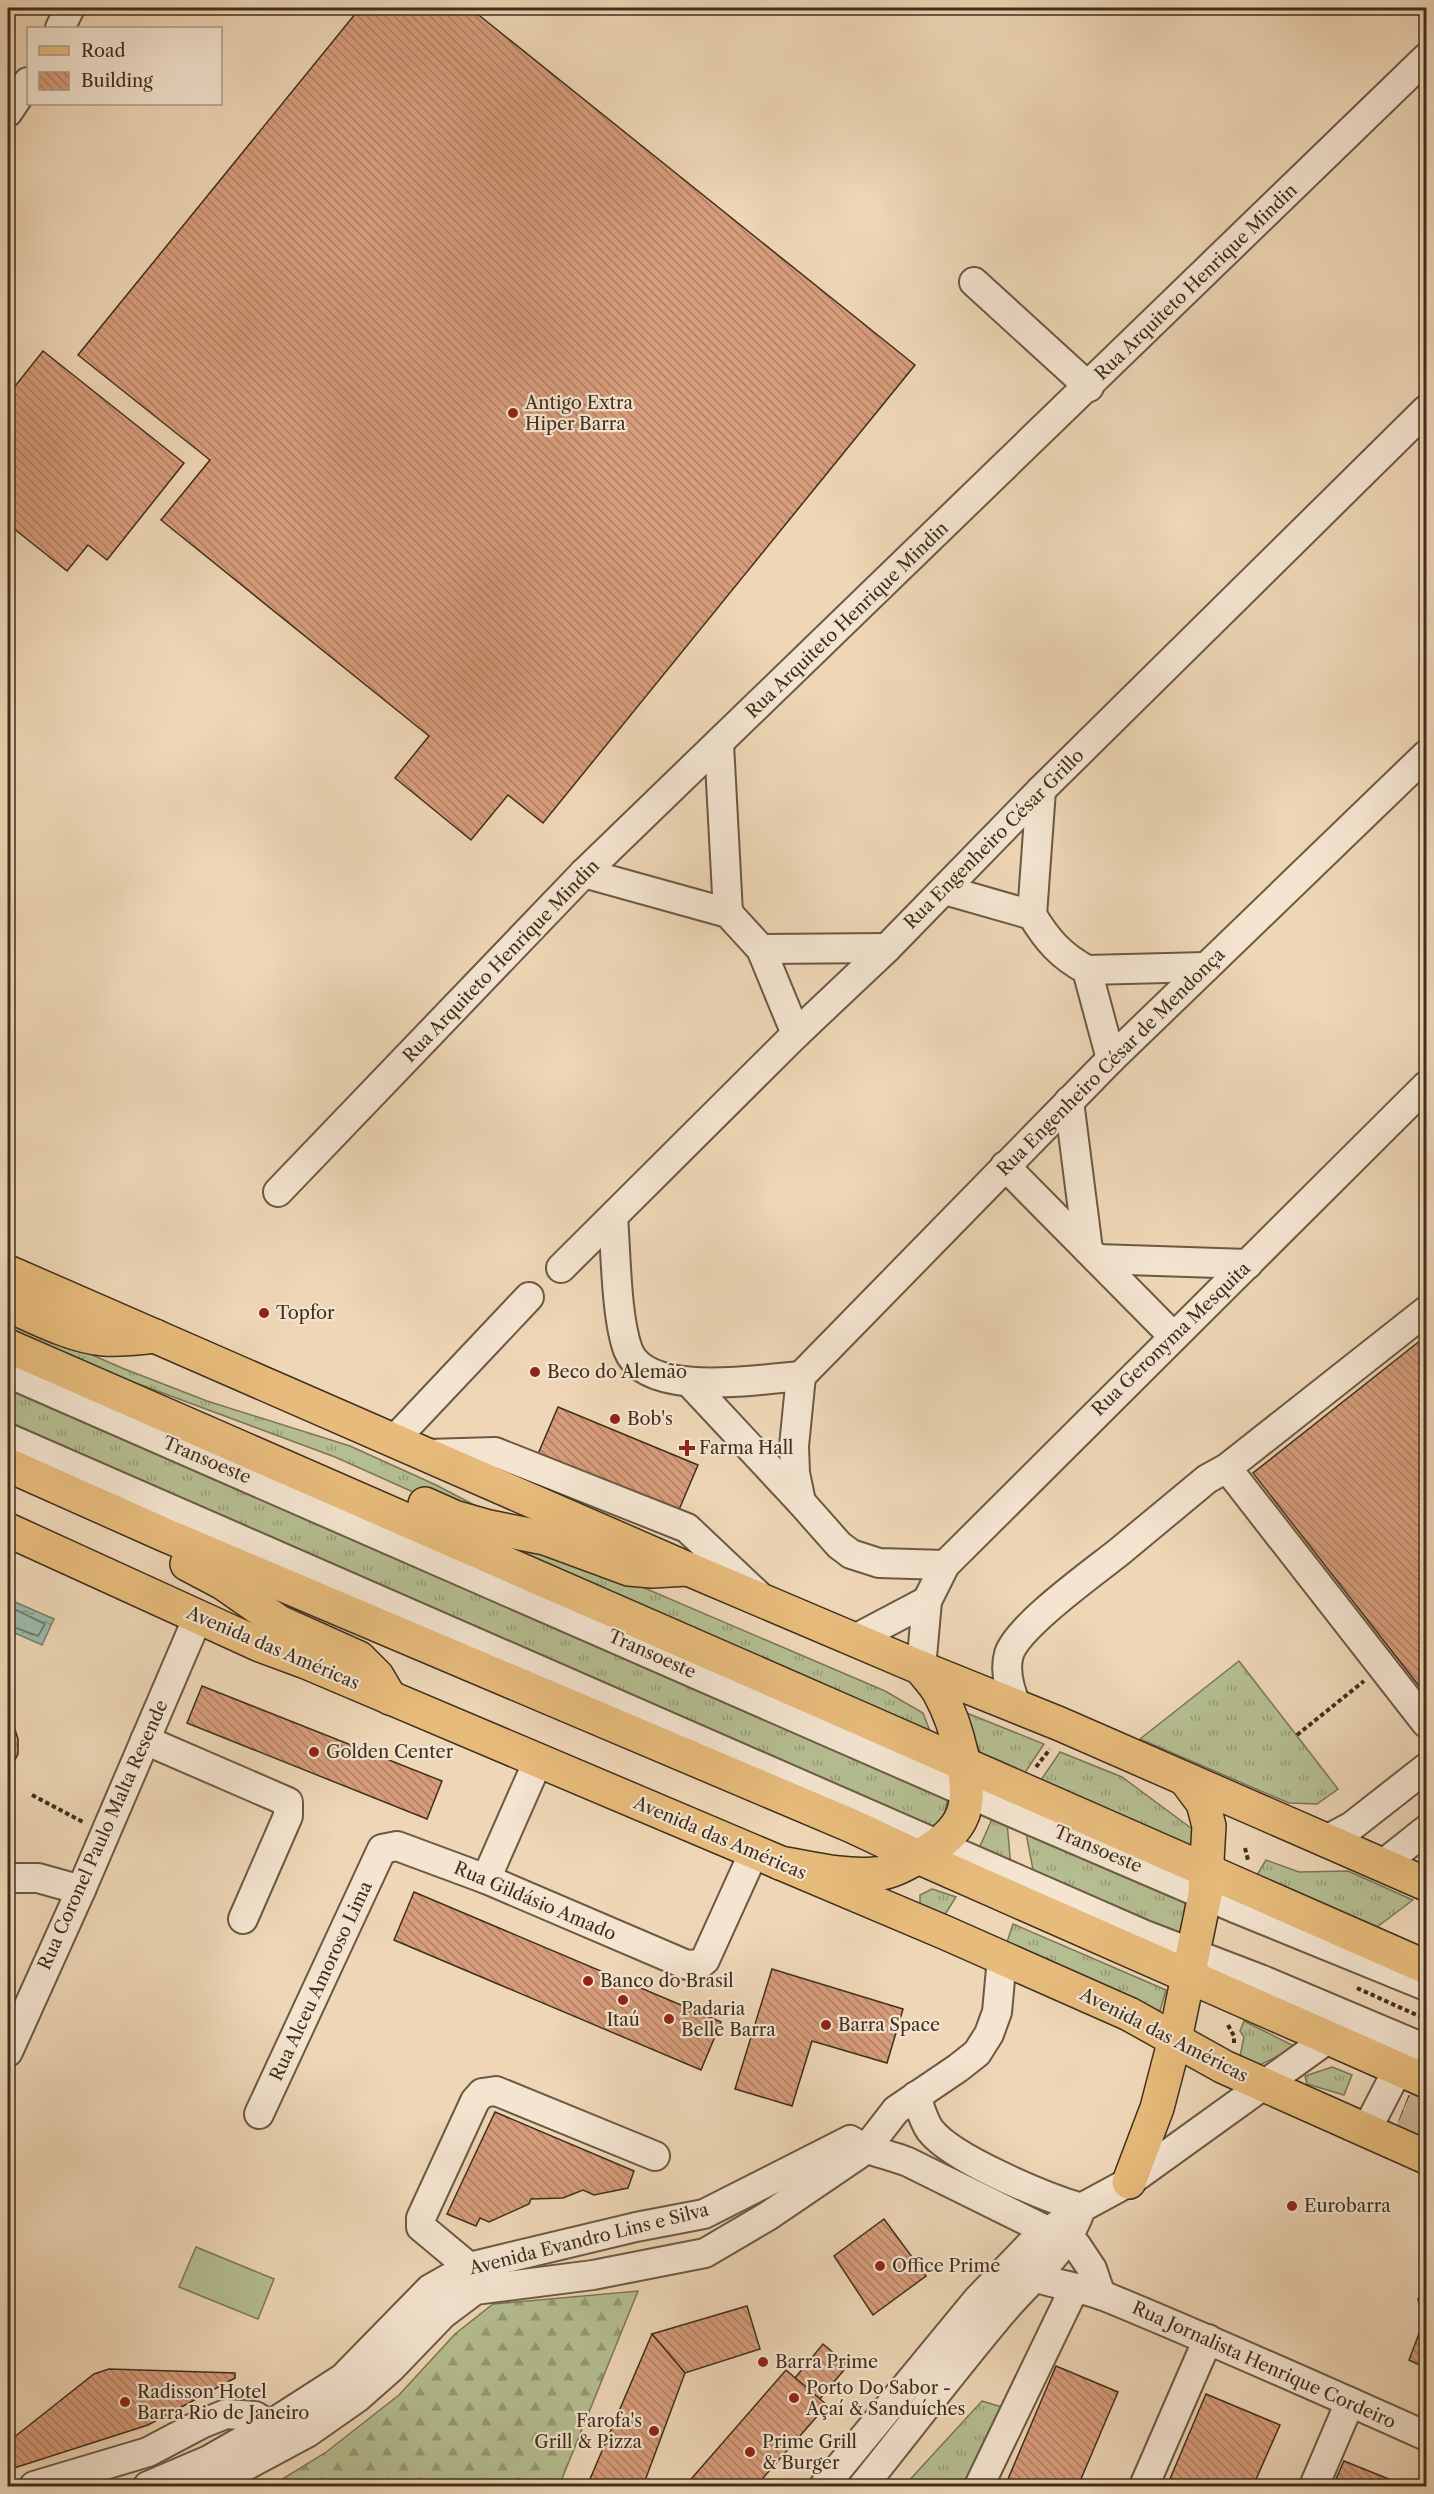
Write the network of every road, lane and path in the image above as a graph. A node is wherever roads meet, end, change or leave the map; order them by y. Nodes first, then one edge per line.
1 (70, 8) edge
2 (60, 27) edge
3 (1426, 58) edge
4 (27, 83) edge
5 (8, 111) edge
6 (974, 282) dead end
7 (1089, 387) junction
8 (1426, 410) edge
9 (718, 744) junction
10 (1426, 755) edge
11 (1041, 790) junction
12 (584, 873) junction
13 (945, 890) junction
14 (728, 913) junction
15 (1032, 915) junction
16 (887, 948) junction
17 (760, 949) junction
18 (1206, 967) junction
19 (1087, 970) junction
20 (796, 1034) junction
21 (1111, 1059) junction
22 (1426, 1086) edge
23 (1069, 1101) junction
24 (1005, 1166) junction
25 (278, 1192) dead end
26 (613, 1217) junction
27 (1092, 1254) junction
28 (1248, 1264) junction
29 (561, 1268) dead end
30 (8, 1272) edge
31 (529, 1297) dead end
32 (8, 1305) edge
33 (1426, 1311) edge
34 (155, 1336) junction
35 (1173, 1336) junction
36 (8, 1346) edge
37 (8, 1373) edge
38 (801, 1376) junction
39 (690, 1383) junction
40 (8, 1438) edge
41 (395, 1439) junction
42 (427, 1454) junction
43 (272, 1459) junction
44 (8, 1465) edge
45 (1227, 1468) junction
46 (801, 1502) junction
47 (8, 1530) edge
48 (165, 1535) junction
49 (945, 1565) junction
50 (688, 1569) junction
51 (761, 1599) junction
52 (927, 1601) junction
53 (198, 1617) junction
54 (855, 1639) junction
55 (1383, 1667) junction
56 (921, 1668) junction
57 (390, 1698) junction
58 (1017, 1707) junction
59 (1426, 1723) edge
60 (1297, 1735) dead end
61 (145, 1740) junction
62 (1051, 1748) dead end
63 (538, 1761) junction
64 (1426, 1768) edge
65 (1032, 1773) dead end
66 (964, 1779) junction
67 (1185, 1779) junction
68 (33, 1794) dead end
69 (1426, 1830) edge
70 (106, 1832) junction
71 (1326, 1840) junction
72 (382, 1849) joint
73 (929, 1851) junction
74 (767, 1858) junction
75 (1382, 1865) junction
76 (8, 1878) edge
77 (486, 1879) junction
78 (1206, 1883) junction
79 (1426, 1884) edge
80 (81, 1890) junction
81 (243, 1919) dead end
82 (1298, 1934) junction
83 (1002, 1958) junction
84 (1192, 1965) junction
85 (1426, 1967) edge
86 (1260, 1979) junction
87 (1426, 1986) edge
88 (1426, 1992) edge
89 (1227, 2024) dead end
90 (1329, 2038) junction
91 (1175, 2039) junction
92 (1426, 2039) edge
93 (1426, 2049) edge
94 (1233, 2050) dead end
95 (8, 2052) edge
96 (1262, 2085) junction
97 (916, 2096) junction
98 (1395, 2098) edge
99 (259, 2114) dead end
100 (865, 2150) junction
101 (655, 2156) dead end
102 (1426, 2157) edge
103 (1129, 2182) junction
104 (1081, 2208) junction
105 (1058, 2235) junction
106 (469, 2267) junction
107 (1020, 2271) junction
108 (1074, 2289) junction
109 (1101, 2295) junction
110 (1208, 2339) junction
111 (1350, 2402) junction
112 (270, 2425) junction
113 (1426, 2436) edge
114 (34, 2487) edge
115 (148, 2487) edge
116 (208, 2487) edge
117 (824, 2487) edge
118 (863, 2487) edge
119 (979, 2487) edge
120 (1144, 2487) edge
121 (1314, 2487) edge

1 - 2 street
3 - 7 street, Rua Arquiteto Henrique Mindin
4 - 5 street
6 - 7 street
7 - 9 street, Rua Arquiteto Henrique Mindin
8 - 11 street, Rua Engenheiro César Grillo
9 - 12 street, Rua Arquiteto Henrique Mindin
9 - 14 street
10 - 18 street, Rua Engenheiro César de Mendonça
11 - 13 street, Rua Engenheiro César Grillo
11 - 15 street
12 - 14 street
12 - 25 street, Rua Arquiteto Henrique Mindin
13 - 15 street
13 - 16 street, Rua Engenheiro César Grillo
14 - 17 street
15 - 19 street
16 - 17 street
16 - 20 street, Rua Engenheiro César Grillo
17 - 20 street
18 - 19 street
18 - 21 street, Rua Engenheiro César de Mendonça
19 - 21 street
20 - 26 street, Rua Engenheiro César Grillo
21 - 23 street, Rua Engenheiro César de Mendonça
22 - 28 street, Rua Geronyma Mesquita
23 - 24 street, Rua Engenheiro César de Mendonça
23 - 27 street
24 - 27 street
24 - 38 street, Rua Engenheiro César de Mendonça
26 - 29 street, Rua Engenheiro César Grillo
26 - 39 street
27 - 28 street
27 - 35 street
28 - 35 street, Rua Geronyma Mesquita
30 - 34 main road
31 - 41 street
32 - 34 main road
33 - 45 street
34 - 41 main road
35 - 49 street, Rua Geronyma Mesquita
36 - 43 main road
37 - 66 street, Transoeste
38 - 39 street
38 - 46 street
39 - 46 street
40 - 73 street
41 - 42 main road
42 - 50 main road
42 - 51 street
43 - 50 main road
43 - 66 main road
44 - 48 main road, Avenida das Américas
45 - 55 street
45 - 58 street
46 - 49 street
47 - 53 main road, Avenida das Américas
48 - 57 main road
48 - 73 main road, Avenida das Américas
49 - 52 street, Rua Geronyma Mesquita
50 - 51 main road
51 - 54 main road
52 - 54 street
52 - 56 street, Rua Geronyma Mesquita
53 - 57 main road, Avenida das Américas
53 - 61 street, Rua Coronel Paulo Malta Resende
54 - 56 main road
55 - 59 street
55 - 60 path
56 - 58 main road
56 - 66 main road
57 - 63 main road, Avenida das Américas
58 - 67 main road
61 - 70 street, Rua Coronel Paulo Malta Resende
61 - 81 street
62 - 65 path
63 - 74 main road, Avenida das Américas
63 - 77 street
64 - 71 street
66 - 73 main road
66 - 78 main road
67 - 71 main road
67 - 78 main road
68 - 70 path
69 - 75 street
70 - 80 street, Rua Coronel Paulo Malta Resende
71 - 75 main road
72 - 77 street, Rua Gildásio Amado
72 - 99 street, Rua Alceu Amoroso Lima
73 - 74 main road
73 - 84 main road, Avenida das Américas
74 - 77 street, Rua Gildásio Amado
74 - 83 main road, Avenida das Américas
75 - 79 main road
76 - 80 street
78 - 82 street
78 - 84 main road
78 - 85 main road
80 - 95 street, Rua Coronel Paulo Malta Resende
82 - 87 street
82 - 88 street
83 - 91 main road, Avenida das Américas
83 - 97 street, Avenida Evandro Lins e Silva
84 - 86 street
84 - 90 main road, Avenida das Américas
84 - 91 main road
86 - 92 street
86 - 93 street
89 - 94 path
90 - 96 street
90 - 98 main road, Avenida das Américas
91 - 96 main road, Avenida das Américas
91 - 103 main road
96 - 98 main road, Avenida das Américas
96 - 103 street
97 - 100 street, Avenida Evandro Lins e Silva
97 - 104 street
98 - 102 main road, Avenida das Américas
100 - 105 street
100 - 106 street, Avenida Evandro Lins e Silva
100 - 116 street, Avenida Evandro Lins e Silva
101 - 106 street
103 - 104 street
104 - 105 street
105 - 107 street
105 - 109 street
106 - 112 street, Avenida Evandro Lins e Silva
107 - 108 street, Rua Jornalista Henrique Cordeiro
107 - 117 street
107 - 118 street
108 - 109 street, Rua Jornalista Henrique Cordeiro
108 - 119 street
109 - 110 street, Rua Jornalista Henrique Cordeiro
110 - 111 street, Rua Jornalista Henrique Cordeiro
110 - 120 street
111 - 113 street, Rua Jornalista Henrique Cordeiro
111 - 121 street
112 - 114 street
112 - 115 street, Avenida Evandro Lins e Silva

